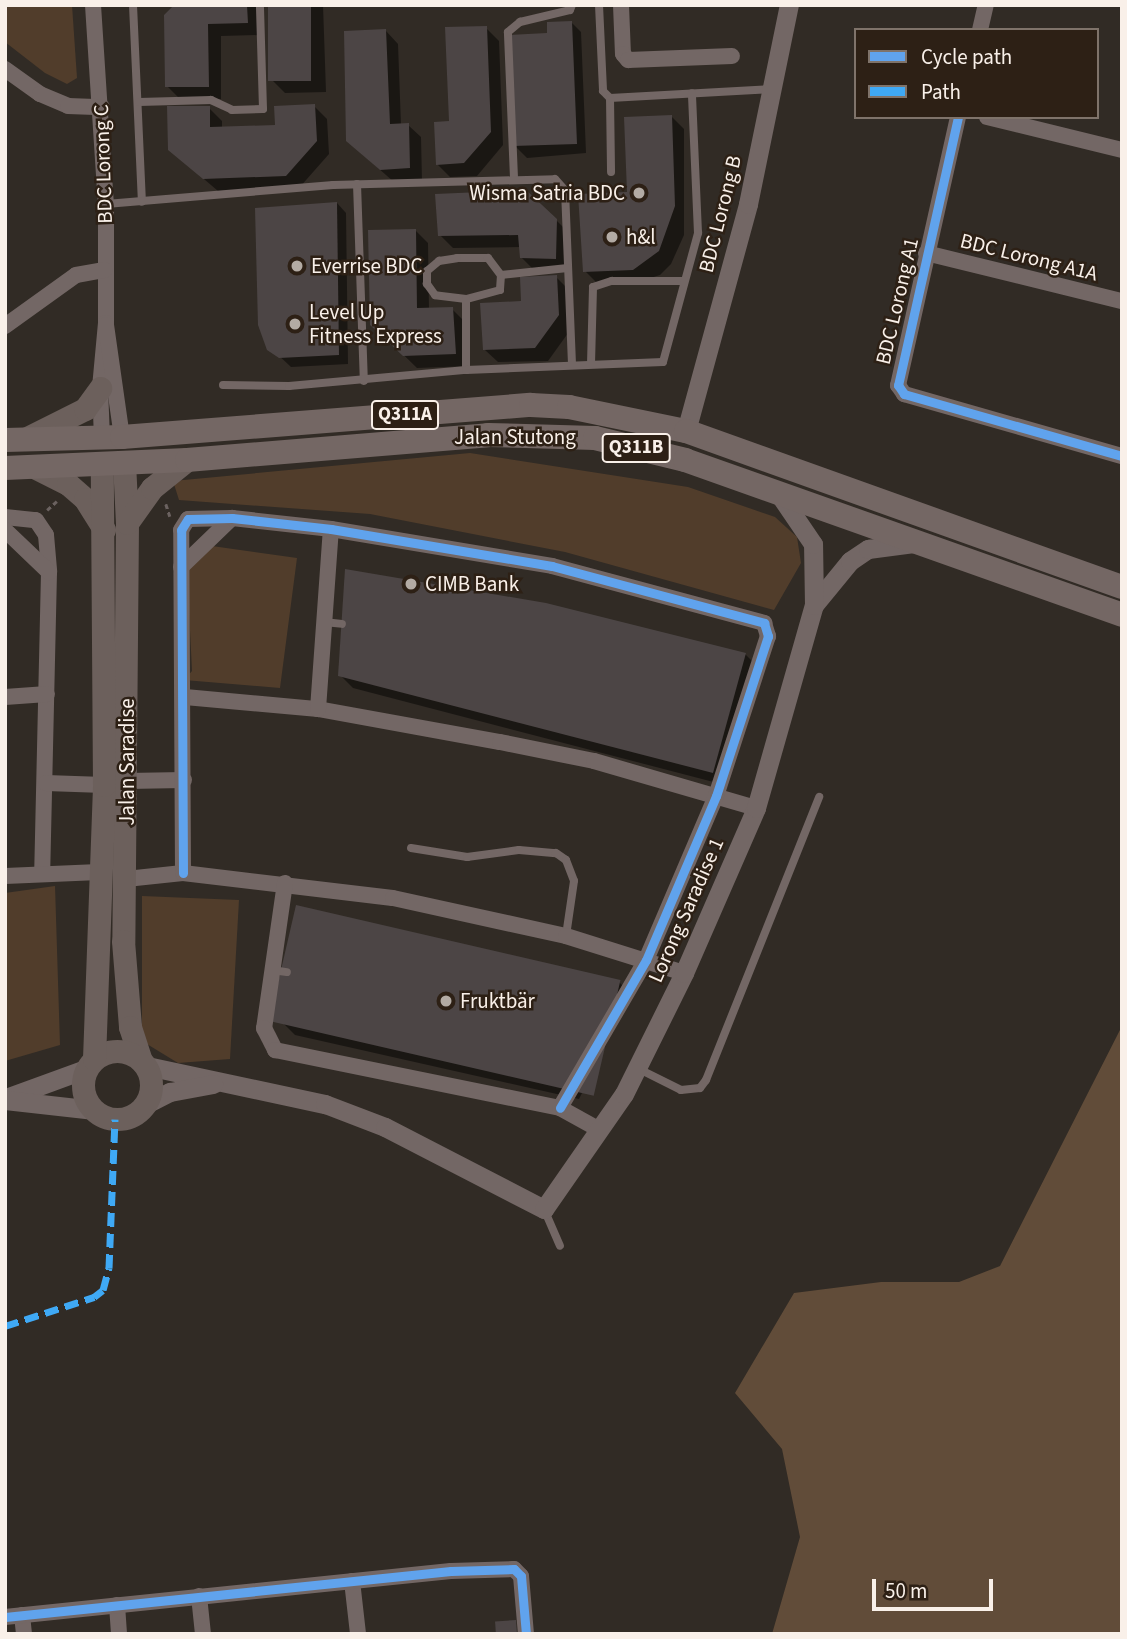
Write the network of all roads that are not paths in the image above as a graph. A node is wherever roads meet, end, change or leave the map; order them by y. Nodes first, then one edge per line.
1 (93, 5) edge
2 (133, 5) edge
3 (260, 5) edge
4 (572, 5) edge
5 (600, 5) edge
6 (621, 5) edge
7 (789, 5) edge
8 (986, 5) edge
9 (980, 28) edge
10 (732, 56) dead end
11 (11, 73) edge
12 (772, 89) junction
13 (5, 92) edge
14 (692, 93) junction
15 (610, 98) junction
16 (139, 102) junction
17 (102, 107) junction
18 (958, 119) edge
19 (995, 119) edge
20 (1122, 149) edge
21 (611, 172) dead end
22 (514, 178) junction
23 (357, 184) junction
24 (142, 202) junction
25 (106, 204) junction
26 (926, 253) junction
27 (568, 268) junction
28 (105, 270) junction
29 (501, 275) junction
30 (683, 281) junction
31 (466, 299) junction
32 (1122, 301) edge
33 (106, 323) junction
34 (5, 326) edge
35 (590, 364) junction
36 (572, 365) junction
37 (466, 370) junction
38 (364, 381) junction
39 (223, 385) dead end
40 (100, 388) junction
41 (686, 431) junction
42 (112, 437) junction
43 (15, 440) edge
44 (1122, 456) edge
45 (187, 460) junction
46 (685, 460) junction
47 (113, 462) junction
48 (32, 466) junction
49 (5, 468) edge
50 (776, 491) junction
51 (5, 517) edge
52 (232, 519) junction
53 (127, 523) junction
54 (331, 529) junction
55 (5, 530) edge
56 (106, 533) junction
57 (918, 543) junction
58 (181, 567) junction
59 (49, 572) junction
60 (1122, 587) edge
61 (814, 605) junction
62 (1122, 615) edge
63 (324, 622) junction
64 (342, 624) dead end
65 (47, 694) junction
66 (5, 697) edge
67 (185, 697) junction
68 (318, 709) junction
69 (184, 780) junction
70 (127, 781) junction
71 (46, 783) junction
72 (104, 785) junction
73 (716, 796) junction
74 (819, 797) dead end
75 (756, 808) junction
76 (411, 848) dead end
77 (99, 872) junction
78 (43, 873) junction
79 (183, 873) junction
80 (5, 876) edge
81 (126, 879) junction
82 (285, 883) junction
83 (566, 936) junction
84 (646, 960) junction
85 (684, 973) junction
86 (144, 1063) junction
87 (91, 1064) junction
88 (637, 1068) junction
89 (228, 1083) junction
90 (5, 1100) edge
91 (146, 1104) junction
92 (560, 1108) junction
93 (94, 1110) junction
94 (600, 1130) junction
95 (544, 1209) junction
96 (560, 1246) dead end
97 (352, 1581) junction
98 (199, 1596) junction
99 (117, 1605) junction
100 (22, 1615) junction
101 (5, 1616) edge
102 (24, 1634) edge
103 (120, 1634) edge
104 (203, 1634) edge
105 (358, 1634) edge
106 (526, 1634) edge

1 - 17 street, BDC Lorong C
2 - 16 lane
3 - 16 lane
4 - 22 lane
5 - 15 lane
6 - 10 street
7 - 12 street, BDC Lorong B
8 - 9 street
11 - 13 street
11 - 17 street
12 - 14 lane
12 - 41 street, BDC Lorong B
14 - 15 lane
14 - 30 lane
15 - 21 lane
16 - 24 lane
17 - 25 street, BDC Lorong C
18 - 26 street, BDC Lorong A1
19 - 20 street
22 - 23 lane
22 - 27 lane
23 - 24 lane
23 - 38 lane
24 - 25 lane
25 - 28 street, BDC Lorong C
26 - 32 street, BDC Lorong A1A
26 - 44 street, BDC Lorong A1
27 - 29 lane
27 - 36 lane
28 - 33 street, BDC Lorong C
28 - 34 street
29 - 31 lane
29 - 31 lane
30 - 35 lane
30 - 35 lane
31 - 37 lane
33 - 40 street, BDC Lorong C
33 - 42 street, BDC Lorong C
35 - 36 lane
36 - 37 lane
37 - 38 lane
38 - 39 lane
40 - 42 street, BDC Lorong C
40 - 43 main road
41 - 42 main road, Jalan Stutong / Q311A
41 - 46 main road
41 - 60 main road, Jalan Stutong / Q311A
42 - 43 main road, Jalan Stutong / Q311A
42 - 47 main road, BDC Lorong C
45 - 46 main road, Jalan Stutong / Q311B
45 - 47 main road, Jalan Stutong / Q311B
45 - 53 main road
46 - 50 main road, Jalan Stutong / Q311B
47 - 48 main road, Jalan Stutong / Q311B
47 - 53 main road, Jalan Saradise
47 - 56 main road, Jalan Saradise
48 - 49 main road, Jalan Stutong / Q311B
48 - 56 main road
50 - 57 main road, Jalan Stutong / Q311B
50 - 61 street
51 - 59 street
52 - 54 street
52 - 58 street
52 - 58 street
53 - 70 main road, Jalan Saradise
54 - 63 street
54 - 73 street
55 - 59 street
56 - 72 main road, Jalan Saradise
57 - 61 street
57 - 62 main road, Jalan Stutong / Q311B
58 - 67 street
59 - 65 street
61 - 75 street, Lorong Saradise 1
63 - 64 lane
63 - 68 street
65 - 66 street
65 - 71 street
67 - 68 street
67 - 69 street
68 - 73 street
69 - 70 street
69 - 79 street
70 - 81 main road, Jalan Saradise
71 - 72 street, Jalan Saradise
71 - 78 street
72 - 77 main road, Jalan Saradise
73 - 75 street
73 - 84 street
74 - 88 lane
75 - 85 street, Lorong Saradise 1
76 - 83 lane
77 - 78 street
77 - 87 main road, Jalan Saradise
78 - 80 street
79 - 81 street
79 - 82 street
81 - 86 main road, Jalan Saradise
82 - 83 street
82 - 92 street
83 - 84 street
84 - 85 street
84 - 92 street
85 - 88 street, Lorong Saradise 1
86 - 87 main road
86 - 89 street
86 - 91 main road
87 - 90 street
87 - 93 main road
88 - 94 street, Lorong Saradise 1
89 - 91 street
89 - 95 street
90 - 93 street
91 - 93 main road
92 - 94 street
94 - 95 street, Lorong Saradise 1
95 - 96 lane
97 - 98 street
97 - 105 street
97 - 106 street
98 - 99 street
98 - 104 street
99 - 100 street
99 - 103 street
100 - 101 street
100 - 102 street

